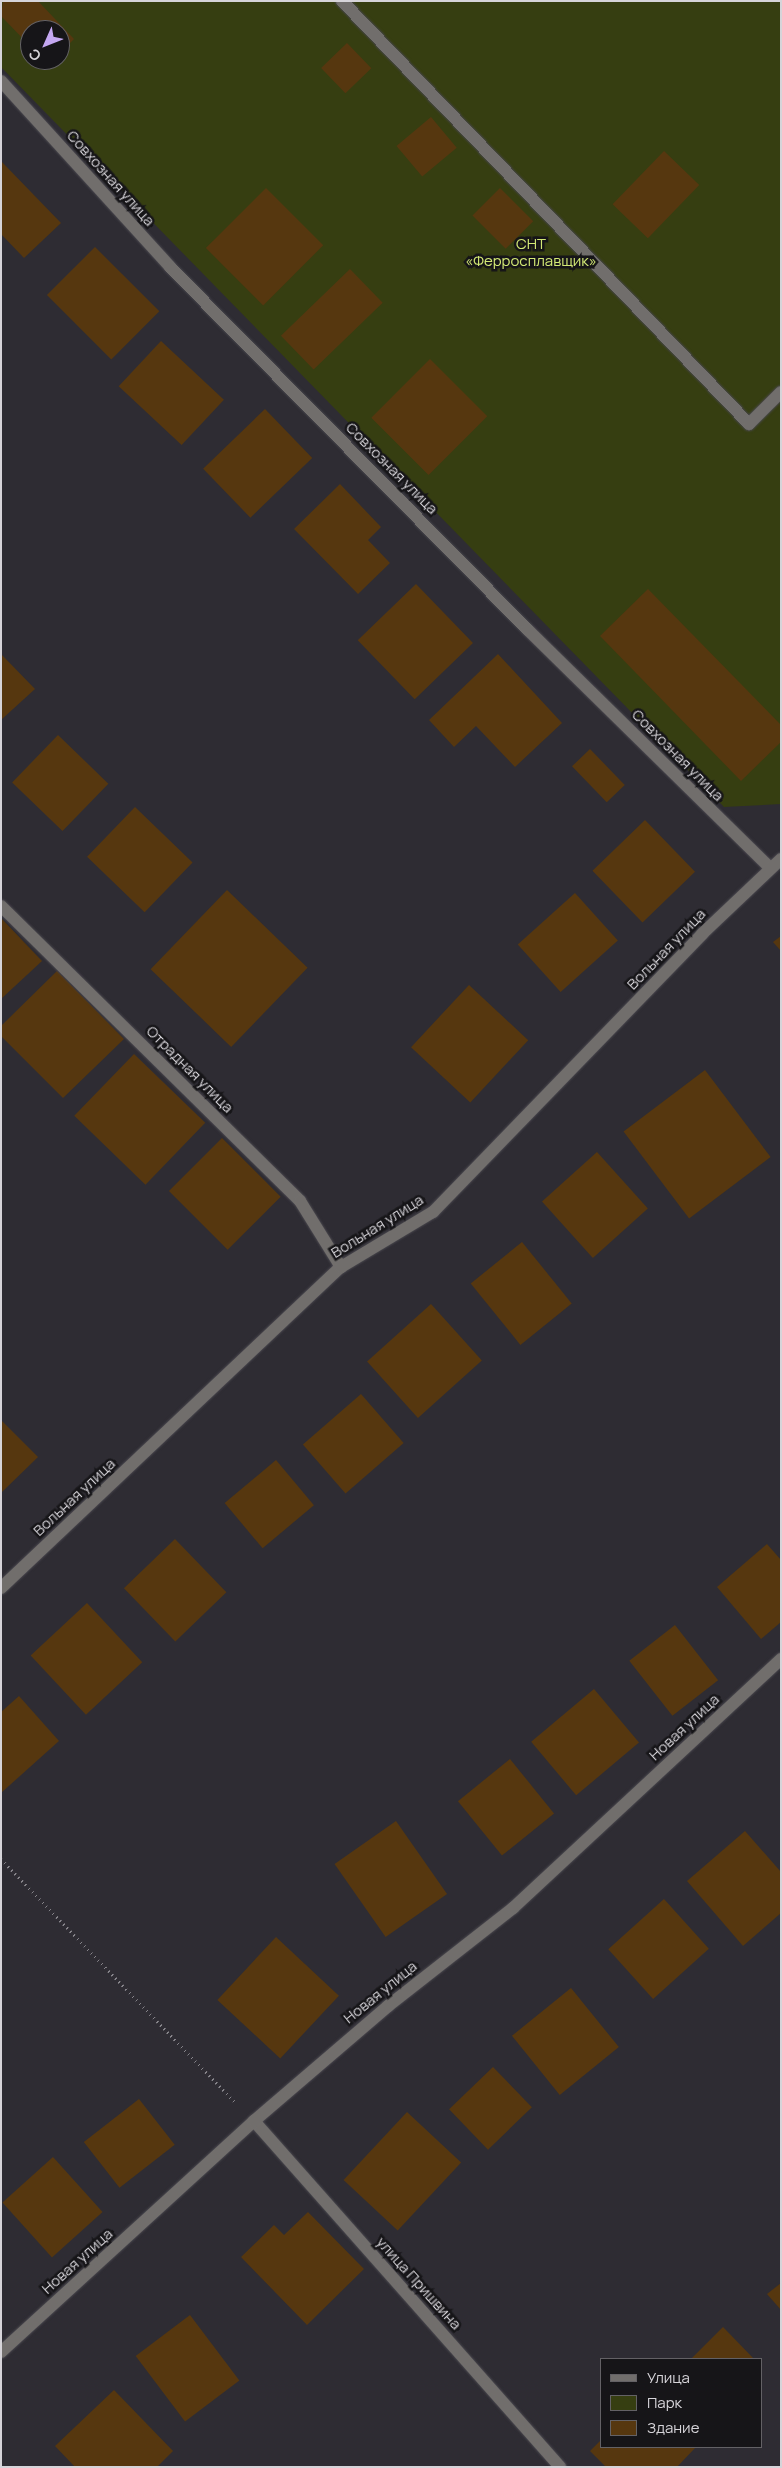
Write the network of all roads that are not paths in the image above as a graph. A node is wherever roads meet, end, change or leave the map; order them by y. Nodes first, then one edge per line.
1 (342, 1) edge
2 (1, 81) edge
3 (781, 392) edge
4 (781, 859) edge
5 (770, 868) junction
6 (1, 906) edge
7 (341, 1267) junction
8 (1, 1588) edge
9 (781, 1659) edge
10 (254, 2121) junction
11 (1, 2352) edge
12 (560, 2467) edge

1 - 3 street
2 - 5 street, Совхозная улица
4 - 5 street, Вольная улица
5 - 7 street, Вольная улица
6 - 7 street, Отрадная улица
7 - 8 street, Вольная улица
9 - 10 street, Новая улица
10 - 11 street, Новая улица
10 - 12 street, улица Пришвина

